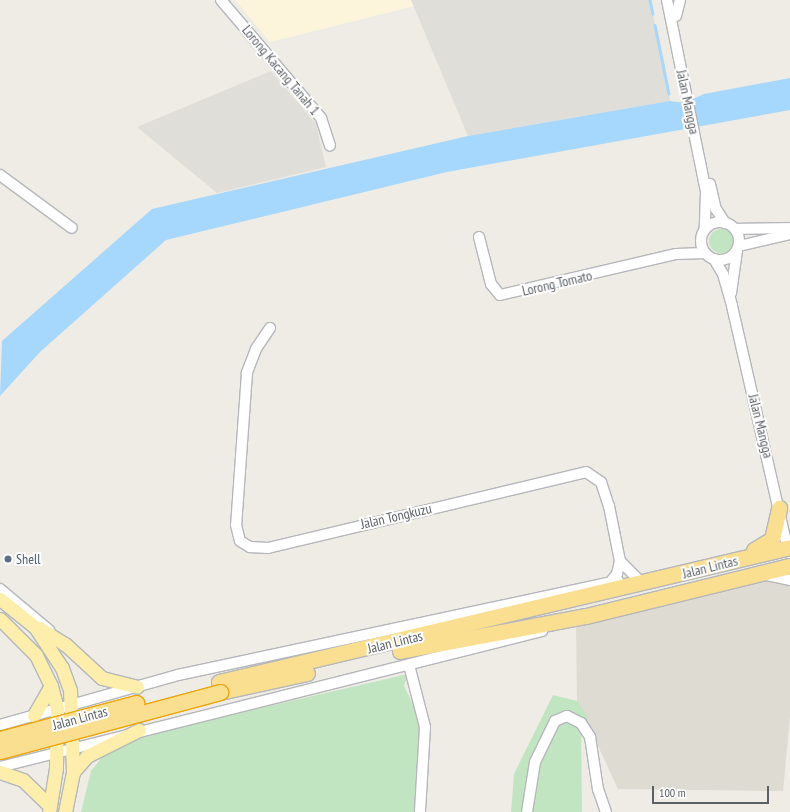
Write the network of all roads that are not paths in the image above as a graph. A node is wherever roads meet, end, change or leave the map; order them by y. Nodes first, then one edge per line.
1 (221, 0) edge
2 (667, 0) edge
3 (672, 0) edge
4 (680, 0) edge
5 (676, 16) junction
6 (687, 84) junction
7 (699, 142) junction
8 (330, 146) dead end
9 (0, 176) edge
10 (725, 223) junction
11 (72, 228) dead end
12 (790, 228) edge
13 (706, 229) junction
14 (735, 229) junction
15 (790, 234) edge
16 (479, 236) dead end
17 (701, 241) junction
18 (738, 249) junction
19 (705, 253) junction
20 (676, 254) junction
21 (714, 259) junction
22 (732, 306) junction
23 (270, 328) dead end
24 (785, 513) edge
25 (789, 548) edge
26 (620, 561) junction
27 (732, 562) junction
28 (790, 566) edge
29 (753, 576) junction
30 (612, 580) junction
31 (790, 580) edge
32 (642, 583) junction
33 (0, 589) edge
34 (0, 599) edge
35 (27, 611) junction
36 (586, 616) junction
37 (0, 620) edge
38 (35, 627) junction
39 (66, 644) junction
40 (409, 665) junction
41 (51, 686) junction
42 (140, 686) junction
43 (220, 687) junction
44 (72, 704) junction
45 (57, 709) junction
46 (34, 715) junction
47 (1, 724) edge
48 (154, 726) junction
49 (138, 730) junction
50 (0, 739) edge
51 (72, 748) junction
52 (0, 751) edge
53 (56, 752) junction
54 (12, 763) junction
55 (0, 767) edge
56 (0, 772) edge
57 (73, 772) junction
58 (50, 809) edge
59 (66, 812) edge
60 (420, 812) edge
61 (527, 812) edge
62 (606, 812) edge

1 - 8 street, Lorong Kacang Tanah 1
2 - 6 street, Jalan Mangga
3 - 5 street, Jalan Mangga
4 - 5 street
5 - 6 street, Jalan Mangga
6 - 7 street, Jalan Mangga
7 - 10 street, Jalan Mangga
7 - 13 street, Jalan Mangga
9 - 11 street
10 - 13 street
10 - 14 street
12 - 14 street
13 - 17 street, Jalan Mangga
14 - 18 street, Jalan Mangga
15 - 18 street
16 - 20 street, Lorong Tomato
17 - 19 street
17 - 20 street, Lorong Tomato
18 - 21 street
18 - 22 street, Jalan Mangga
19 - 20 street, Lorong Tomato
19 - 21 street, Jalan Mangga
21 - 22 street, Jalan Mangga
22 - 24 street, Jalan Mangga
23 - 26 street, Jalan Tongkuzu
24 - 25 street, Jalan Mangga
24 - 27 highway
25 - 27 highway, Jalan Lintas
26 - 30 street
26 - 32 street
27 - 32 highway, Jalan Lintas
28 - 29 highway, Jalan Lintas
29 - 31 street
29 - 36 highway, Jalan Lintas
30 - 32 street
30 - 42 street
32 - 43 highway, Jalan Lintas
33 - 35 street
34 - 38 main road
35 - 38 street
35 - 39 street
36 - 40 street
36 - 43 highway, Jalan Lintas
37 - 41 main road
38 - 39 main road
38 - 44 main road
39 - 42 main road
40 - 48 street
40 - 60 street
41 - 45 main road
41 - 46 main road
42 - 44 street
42 - 48 street
43 - 50 highway, Jalan Lintas, bridge
43 - 52 highway, Jalan Lintas, bridge
44 - 45 street
44 - 51 main road
45 - 46 street
45 - 53 main road
46 - 47 street
47 - 54 street
48 - 49 street
49 - 51 street
49 - 57 main road
51 - 53 street
51 - 57 main road
53 - 54 street
53 - 58 main road
54 - 55 street
56 - 58 main road
57 - 59 main road
61 - 62 street

